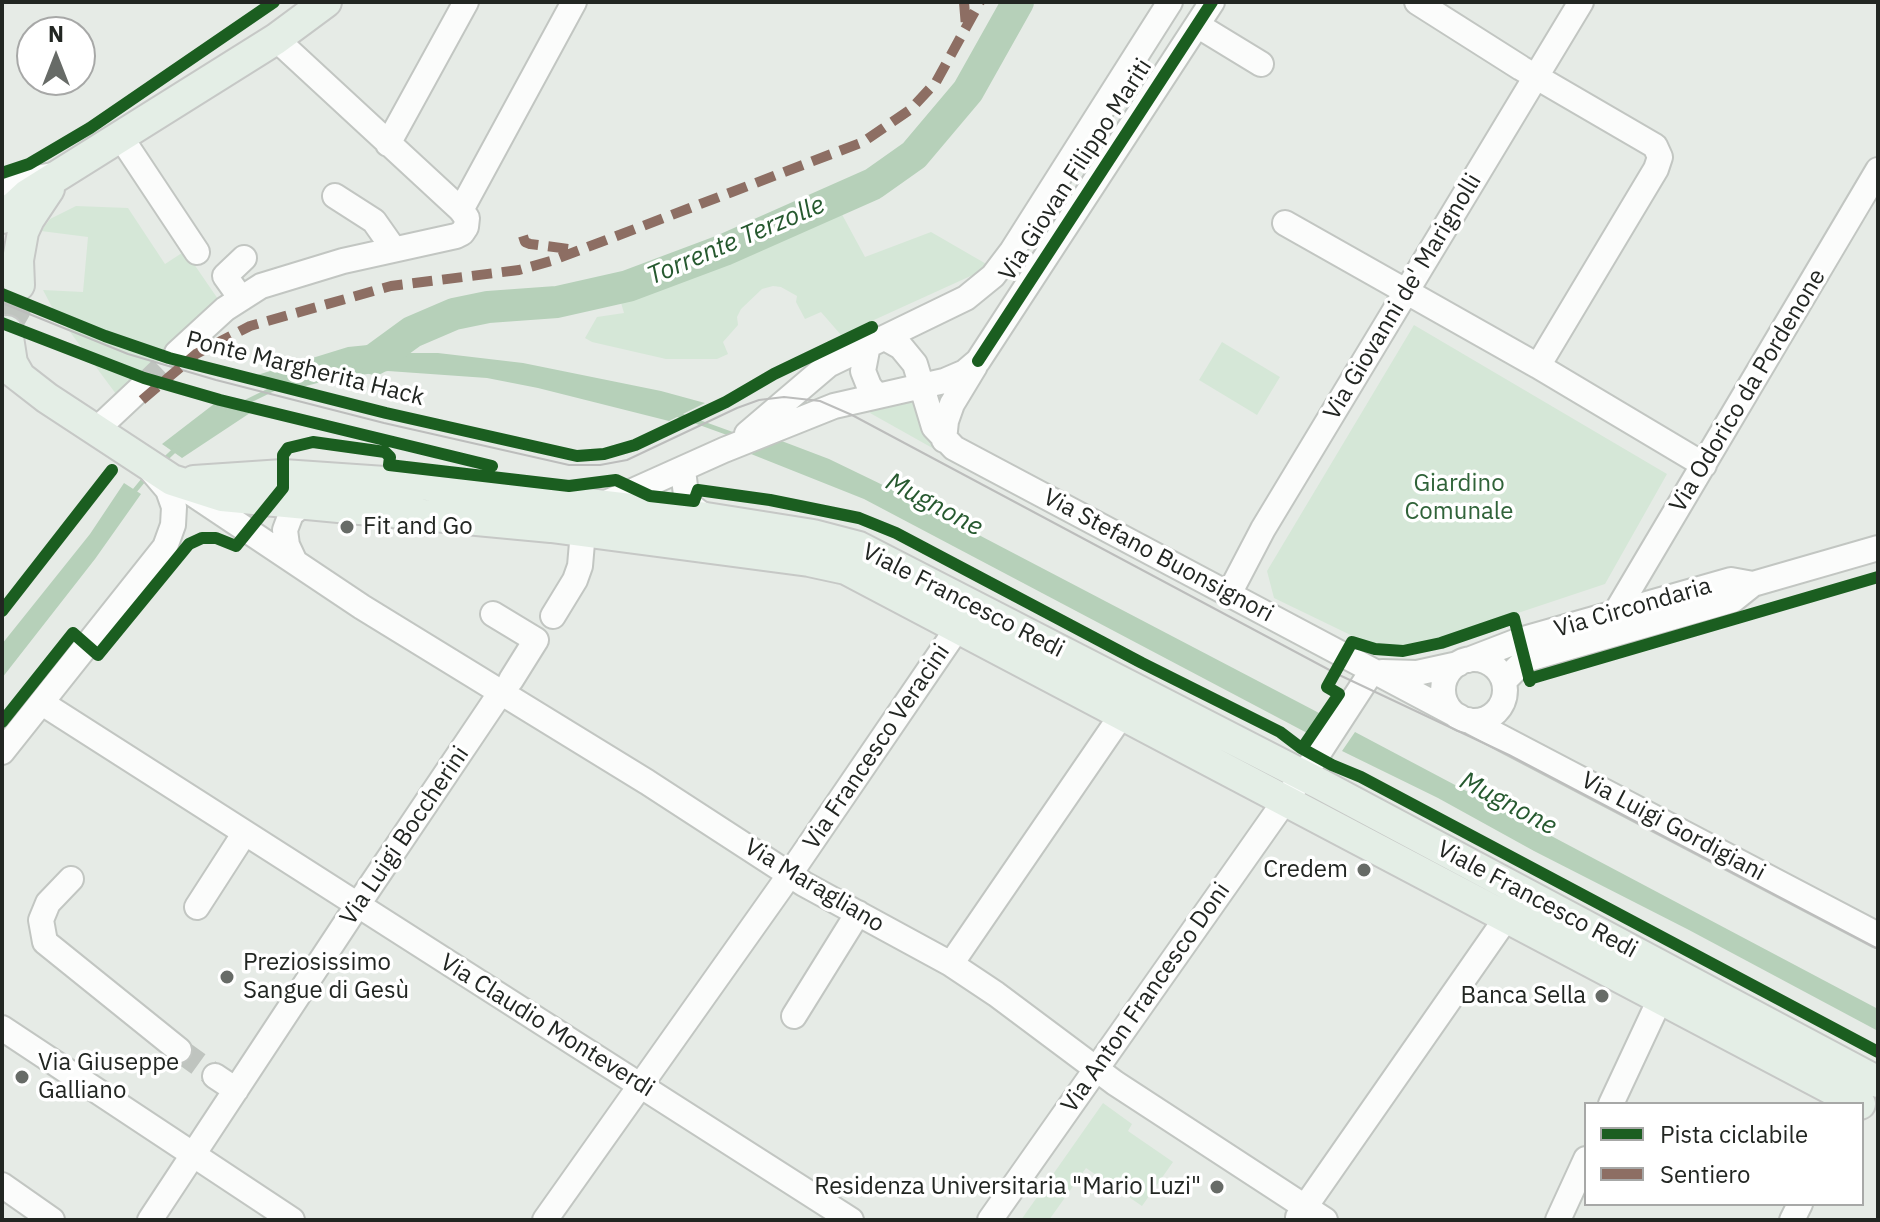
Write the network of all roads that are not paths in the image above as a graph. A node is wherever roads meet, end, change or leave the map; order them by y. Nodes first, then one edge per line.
1 (326, 2) edge
2 (466, 2) edge
3 (574, 2) edge
4 (1170, 2) edge
5 (1212, 2) edge
6 (1417, 2) edge
7 (1581, 2) edge
8 (1197, 25) junction
9 (276, 39) junction
10 (1261, 64) dead end
11 (1536, 76) junction
12 (120, 136) junction
13 (388, 144) junction
14 (1878, 170) edge
15 (59, 174) junction
16 (2, 184) edge
17 (335, 196) dead end
18 (2, 218) edge
19 (464, 218) junction
20 (1285, 223) dead end
21 (393, 248) junction
22 (197, 252) dead end
23 (2, 254) edge
24 (244, 258) dead end
25 (1406, 291) junction
26 (240, 297) junction
27 (4, 331) edge
28 (877, 341) junction
29 (177, 353) tunnel mouth
30 (978, 361) junction
31 (1538, 366) junction
32 (11, 370) edge
33 (144, 385) tunnel mouth
34 (922, 386) junction
35 (877, 396) junction
36 (773, 424) junction
37 (96, 430) junction
38 (944, 440) junction
39 (1704, 465) junction
40 (683, 470) junction
41 (168, 480) junction
42 (306, 502) junction
43 (602, 505) junction
44 (706, 518) junction
45 (570, 529) junction
46 (1878, 548) edge
47 (295, 562) junction
48 (1753, 584) junction
49 (1229, 594) junction
50 (1616, 612) junction
51 (493, 614) dead end
52 (553, 616) dead end
53 (959, 626) junction
54 (1463, 662) junction
55 (1372, 671) junction
56 (1504, 681) junction
57 (506, 686) junction
58 (42, 703) junction
59 (1121, 716) junction
60 (1464, 718) junction
61 (2, 752) edge
62 (1302, 775) junction
63 (244, 834) junction
64 (790, 875) junction
65 (71, 879) dead end
66 (357, 906) junction
67 (197, 907) dead end
68 (858, 913) junction
69 (1507, 917) junction
70 (1878, 935) edge
71 (951, 964) junction
72 (1666, 985) junction
73 (794, 1016) dead end
74 (2, 1028) edge
75 (179, 1050) tunnel mouth
76 (1097, 1069) junction
77 (215, 1076) tunnel mouth
78 (1878, 1082) edge
79 (639, 1085) junction
80 (236, 1090) junction
81 (1612, 1102) edge
82 (1853, 1102) edge
83 (192, 1155) junction
84 (1584, 1163) edge
85 (2, 1185) edge
86 (1309, 1216) edge
87 (52, 1220) edge
88 (150, 1220) edge
89 (292, 1220) edge
90 (545, 1220) edge
91 (851, 1220) edge
92 (990, 1220) edge
93 (1558, 1220) edge

1 - 9 main road
2 - 13 street
3 - 19 street
4 - 28 street, Via Giovan Filippo Mariti
5 - 8 street, Via Giovan Filippo Mariti
6 - 11 street
7 - 11 street, Via Giovanni de' Marignolli
8 - 10 street
8 - 30 street, Via Giovan Filippo Mariti
9 - 12 main road
9 - 13 street
11 - 25 street, Via Giovanni de' Marignolli
11 - 31 street
12 - 15 main road
12 - 22 street
13 - 19 street
14 - 39 street, Via Odorico da Pordenone
15 - 16 street
15 - 18 main road
15 - 23 main road
17 - 21 street
19 - 21 street
20 - 25 street
21 - 26 street
24 - 26 street
25 - 31 street
25 - 49 street, Via Giovanni de' Marignolli
26 - 29 street
27 - 32 main road
28 - 34 street
28 - 35 street
28 - 36 street, Via Giovan Filippo Mariti
30 - 34 street, Via Giovan Filippo Mariti
30 - 38 street
31 - 39 street
32 - 37 main road
33 - 37 street
34 - 35 street, Via Giovan Filippo Mariti
34 - 38 street
35 - 36 street, Via Giovan Filippo Mariti
36 - 40 street, Via Giovan Filippo Mariti
37 - 41 main road
38 - 49 street, Via Stefano Buonsignori
39 - 50 street, Via Odorico da Pordenone
40 - 43 street, Via Giovan Filippo Mariti
40 - 44 street
41 - 42 main road, Viale Francesco Redi
41 - 43 main road, Viale Francesco Redi
41 - 47 street, Via Maragliano
41 - 58 street
42 - 45 main road, Viale Francesco Redi
42 - 47 street
43 - 44 main road, Viale Francesco Redi
43 - 45 street, Via Giovan Filippo Mariti
44 - 62 main road, Viale Francesco Redi
45 - 52 street
45 - 53 main road, Viale Francesco Redi
46 - 48 street, Via Circondaria
47 - 57 street, Via Maragliano
48 - 50 street, Via Circondaria
48 - 56 street, Via Circondaria
49 - 55 street, Via Stefano Buonsignori
50 - 54 street, Via Circondaria
51 - 57 street
53 - 59 main road, Viale Francesco Redi
53 - 64 street, Via Francesco Veracini
54 - 55 street, Via Stefano Buonsignori
54 - 56 street
54 - 60 street
55 - 60 street, Via Stefano Buonsignori
55 - 62 street, Via Anton Francesco Doni
56 - 60 street, Via Circondaria
57 - 64 street, Via Maragliano
57 - 66 street, Via Luigi Boccherini
58 - 61 street
58 - 63 street, Via Claudio Monteverdi
59 - 62 main road, Viale Francesco Redi
59 - 71 street
60 - 70 street, Via Luigi Gordigiani
62 - 69 main road, Viale Francesco Redi
62 - 72 main road, Viale Francesco Redi
62 - 76 street, Via Anton Francesco Doni
63 - 66 street, Via Claudio Monteverdi
63 - 67 street
64 - 68 street, Via Maragliano
64 - 79 street, Via Francesco Veracini
65 - 75 street
66 - 79 street, Via Claudio Monteverdi
66 - 80 street, Via Luigi Boccherini
68 - 71 street, Via Maragliano
68 - 73 street
69 - 72 main road, Viale Francesco Redi
69 - 86 street
71 - 76 street, Via Maragliano
72 - 78 main road, Viale Francesco Redi
72 - 81 street
72 - 82 main road, Viale Francesco Redi
74 - 83 street
76 - 86 street, Via Maragliano
76 - 92 street, Via Anton Francesco Doni
77 - 80 street
79 - 90 street, Via Francesco Veracini
79 - 91 street, Via Claudio Monteverdi
80 - 83 street, Via Luigi Boccherini
83 - 88 street, Via Luigi Boccherini
83 - 89 street
84 - 93 street
85 - 87 street

